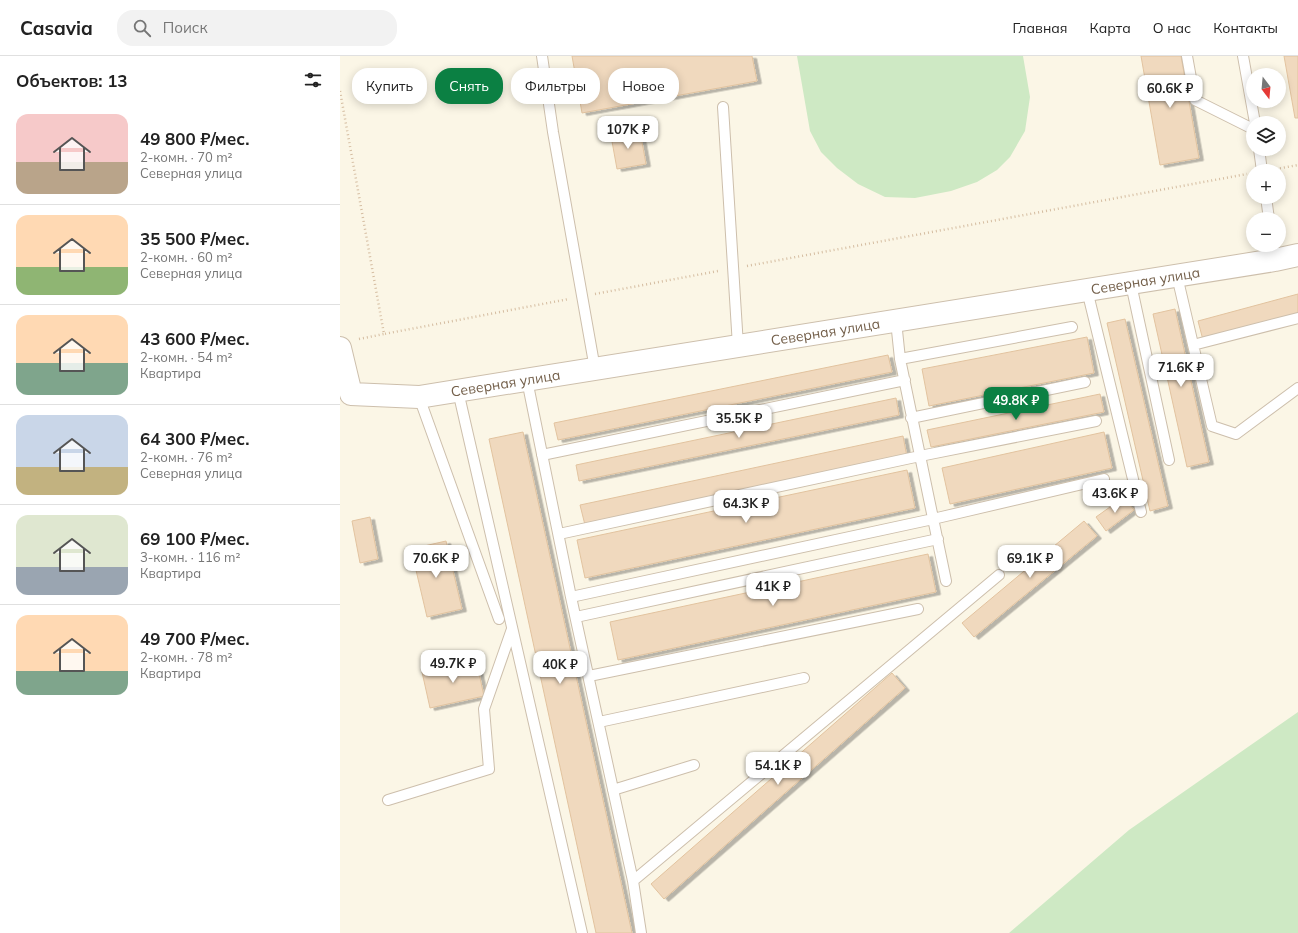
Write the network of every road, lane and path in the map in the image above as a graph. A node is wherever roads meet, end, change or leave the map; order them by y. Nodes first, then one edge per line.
1 (542, 56) edge
2 (1187, 56) edge
3 (1243, 56) edge
4 (723, 107) dead end
5 (1254, 116) edge
6 (1246, 125) edge
7 (1298, 165) edge
8 (1286, 167) edge
9 (1274, 253) edge
10 (1298, 255) edge
11 (1177, 276) junction
12 (1131, 284) junction
13 (1087, 290) junction
14 (1298, 318) edge
15 (896, 321) junction
16 (1072, 327) dead end
17 (384, 334) dead end
18 (347, 344) edge
19 (1193, 345) junction
20 (738, 346) junction
21 (900, 359) junction
22 (595, 369) junction
23 (527, 380) junction
24 (905, 380) junction
25 (1085, 382) dead end
26 (1298, 388) edge
27 (458, 391) junction
28 (420, 397) junction
29 (911, 418) junction
30 (1096, 421) dead end
31 (542, 455) junction
32 (920, 456) junction
33 (1169, 460) dead end
34 (1104, 479) dead end
35 (1141, 512) dead end
36 (933, 519) junction
37 (559, 534) junction
38 (938, 539) junction
39 (999, 575) dead end
40 (946, 582) dead end
41 (571, 597) junction
42 (918, 609) dead end
43 (576, 617) junction
44 (499, 619) dead end
45 (512, 629) junction
46 (589, 676) junction
47 (804, 678) dead end
48 (599, 722) junction
49 (694, 765) dead end
50 (613, 790) junction
51 (388, 800) dead end
52 (633, 881) junction
53 (582, 933) edge
54 (641, 933) edge

1 - 22 lane
2 - 6 lane
3 - 5 lane
4 - 20 lane
7 - 8 path
9 - 10 street, Северная улица
9 - 11 street, Северная улица
11 - 12 street, Северная улица
11 - 19 lane
12 - 13 street, Северная улица
12 - 33 lane
13 - 15 street, Северная улица
13 - 35 lane
14 - 19 lane
15 - 20 street, Северная улица
15 - 21 lane
16 - 21 lane
17 - 18 path
18 - 28 street, Северная улица
19 - 26 lane
20 - 22 street, Северная улица
21 - 24 lane
22 - 23 street, Северная улица
23 - 27 street, Северная улица
23 - 31 lane
24 - 29 lane
24 - 31 lane
25 - 29 lane
27 - 28 street, Северная улица
27 - 45 lane
28 - 44 lane
29 - 32 lane
30 - 32 lane
31 - 37 lane
32 - 36 lane
32 - 37 lane
34 - 36 lane
36 - 38 lane
36 - 41 lane
37 - 41 lane
38 - 40 lane
38 - 43 lane
39 - 52 lane
41 - 43 lane
42 - 46 lane
43 - 46 lane
45 - 51 lane
45 - 53 lane
46 - 48 lane
47 - 48 lane
48 - 50 lane
49 - 50 lane
50 - 52 lane
52 - 54 lane

